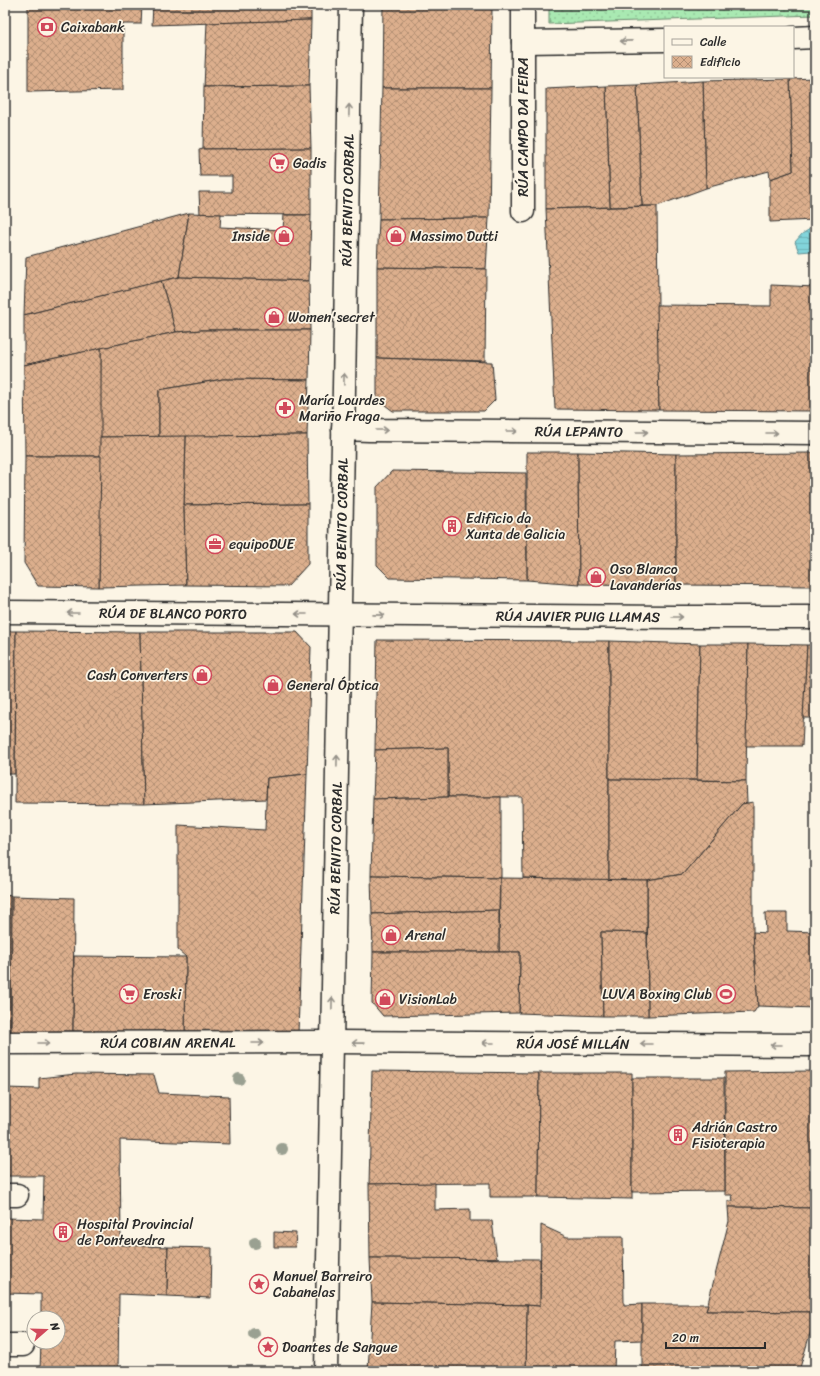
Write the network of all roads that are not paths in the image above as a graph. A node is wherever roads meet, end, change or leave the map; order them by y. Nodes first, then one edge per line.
1 (351, 5) edge
2 (523, 5) edge
3 (815, 37) edge
4 (794, 38) edge
5 (664, 40) edge
6 (523, 42) junction
7 (523, 211) dead end
8 (343, 429) junction
9 (815, 433) edge
10 (5, 612) edge
11 (340, 614) junction
12 (815, 617) edge
13 (332, 1042) junction
14 (5, 1043) edge
15 (815, 1045) edge
16 (326, 1371) edge

8 -> 1 street, RÚA BENITO CORBAL
2 - 6 street, RÚA CAMPO DA FEIRA
3 - 4 street
5 -> 6 street
6 - 7 street, RÚA CAMPO DA FEIRA
8 -> 9 street, RÚA LEPANTO
8 - 11 street, RÚA BENITO CORBAL
11 -> 10 street, RÚA DE BLANCO PORTO
11 -> 12 street, RÚA JAVIER PUIG LLAMAS
13 -> 11 street, RÚA BENITO CORBAL
14 -> 13 street, RÚA COBIAN ARENAL
15 -> 13 street, RÚA JOSÉ MILLÁN
13 - 16 street, RÚA BENITO CORBAL

